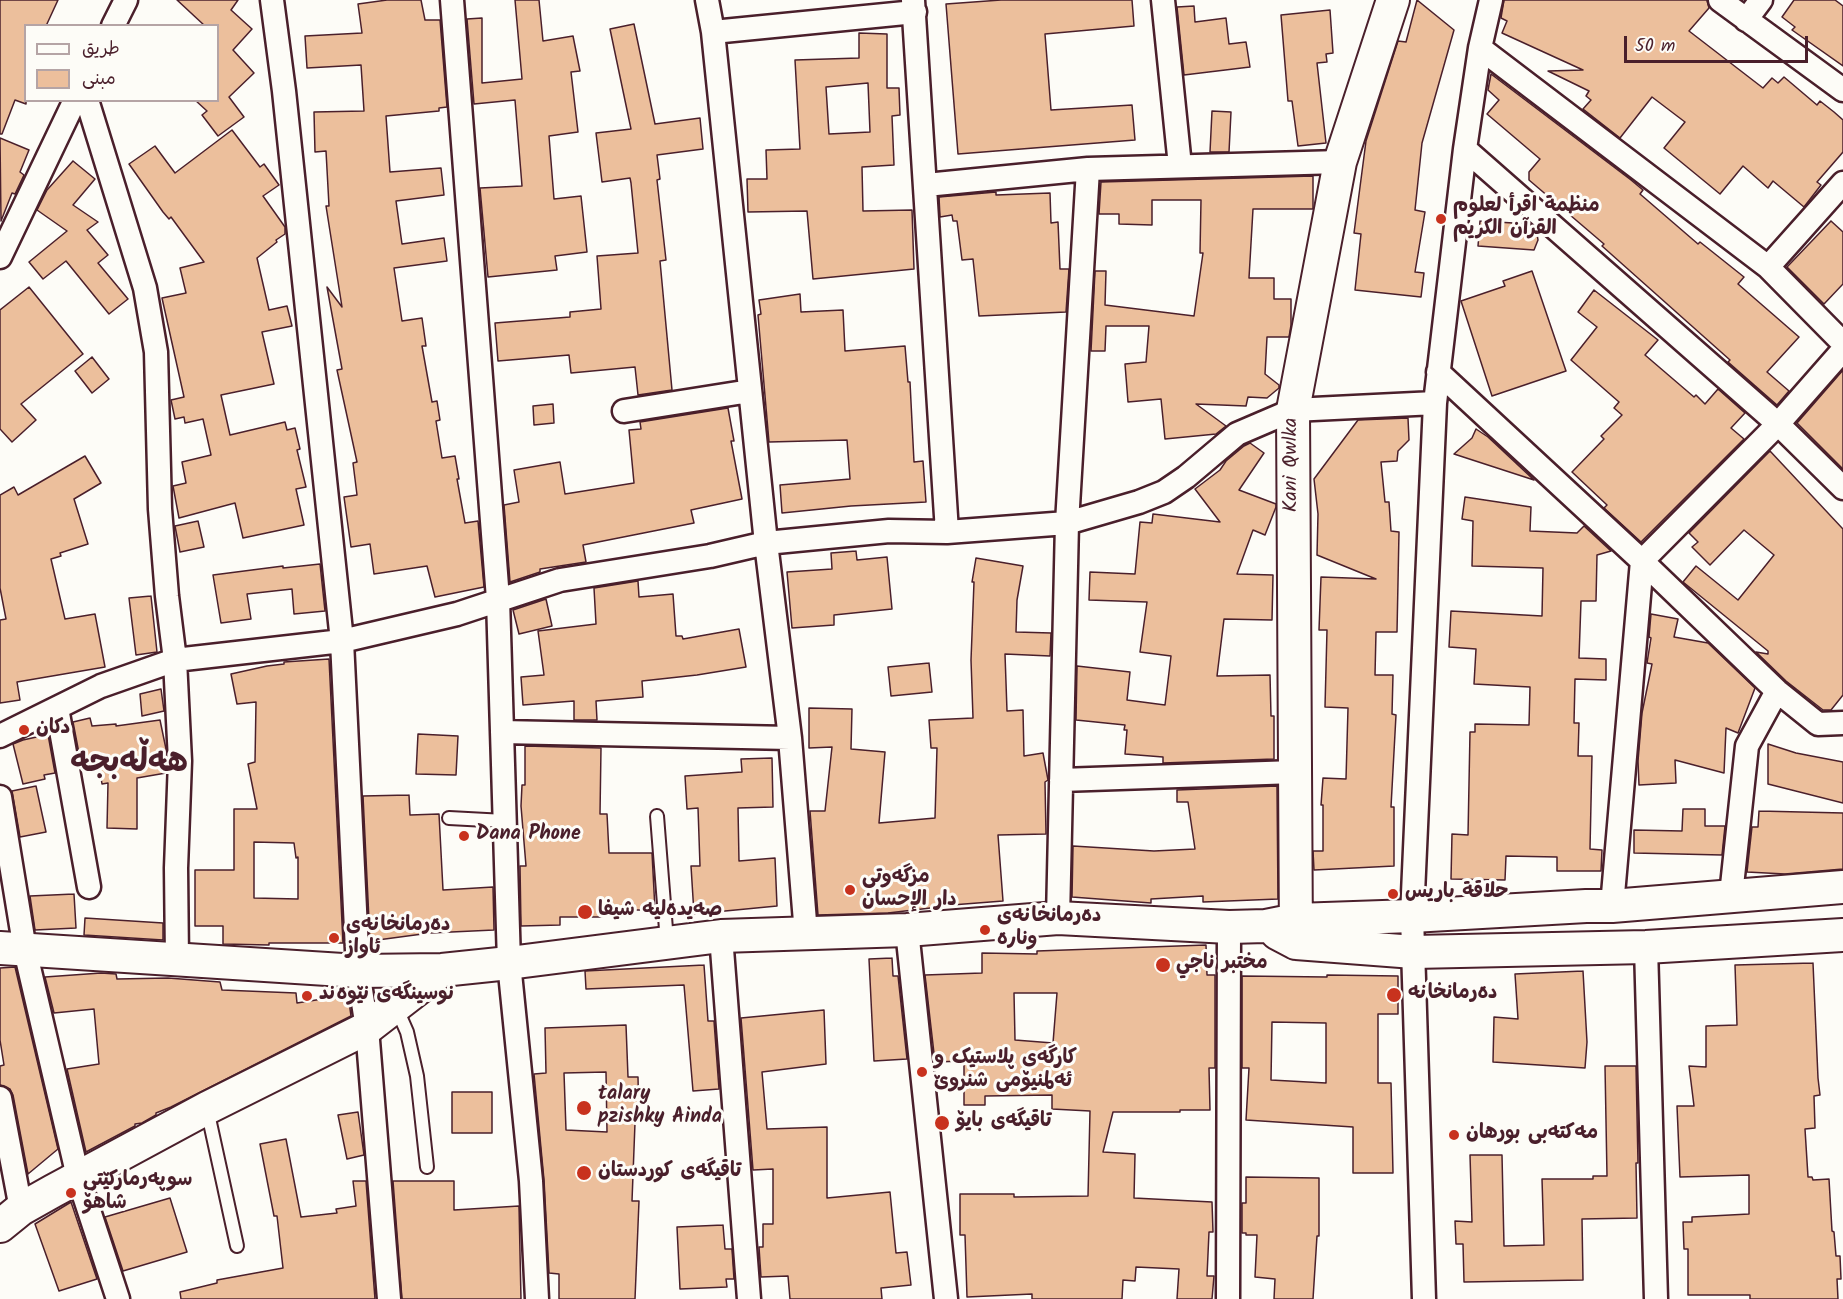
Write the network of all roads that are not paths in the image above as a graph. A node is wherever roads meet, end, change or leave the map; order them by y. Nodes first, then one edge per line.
1 (126, 0) edge
2 (272, 0) edge
3 (452, 0) edge
4 (707, 0) edge
5 (1163, 0) edge
6 (1393, 0) edge
7 (1491, 0) edge
8 (1720, 0) edge
9 (1761, 0) edge
10 (914, 6) edge
11 (1746, 20) junction
12 (114, 24) edge
13 (713, 32) junction
14 (1480, 48) junction
15 (1843, 90) edge
16 (74, 102) edge
17 (88, 102) edge
18 (1465, 149) junction
19 (1340, 162) junction
20 (1180, 166) junction
21 (1088, 169) junction
22 (1843, 183) edge
23 (926, 185) junction
24 (0, 257) edge
25 (1768, 267) junction
26 (1843, 343) edge
27 (1843, 350) edge
28 (1438, 372) junction
29 (750, 391) junction
30 (1435, 403) junction
31 (1293, 410) junction
32 (624, 411) dead end
33 (1778, 424) junction
34 (1843, 488) edge
35 (1068, 523) junction
36 (947, 532) junction
37 (766, 543) junction
38 (1642, 561) junction
39 (498, 599) junction
40 (342, 641) junction
41 (175, 660) junction
42 (1776, 691) junction
43 (57, 708) junction
44 (1843, 723) edge
45 (502, 732) junction
46 (0, 736) edge
47 (790, 738) junction
48 (1294, 772) junction
49 (1061, 780) junction
50 (0, 797) edge
51 (657, 816) dead end
52 (449, 818) dead end
53 (505, 821) junction
54 (90, 887) dead end
55 (1843, 887) edge
56 (1731, 895) junction
57 (1612, 906) junction
58 (1412, 916) junction
59 (1058, 918) junction
60 (1229, 927) junction
61 (907, 930) junction
62 (1296, 931) junction
63 (806, 934) junction
64 (1843, 935) edge
65 (721, 936) junction
66 (667, 943) junction
67 (1646, 947) junction
68 (12, 949) edge
69 (1414, 952) junction
70 (177, 960) junction
71 (509, 963) junction
72 (358, 970) junction
73 (442, 970) junction
74 (396, 1006) junction
75 (367, 1028) junction
76 (0, 1098) edge
77 (207, 1108) junction
78 (427, 1167) dead end
79 (78, 1178) junction
80 (11, 1217) edge
81 (237, 1245) dead end
82 (118, 1299) edge
83 (388, 1299) edge
84 (537, 1299) edge
85 (750, 1299) edge
86 (946, 1299) edge
87 (1228, 1299) edge
88 (1424, 1299) edge
89 (1656, 1299) edge

1 - 12 street
2 - 40 street
3 - 39 street
4 - 13 street
5 - 20 street
6 - 19 main road, Kani Qwlka
7 - 14 street
8 - 11 street
9 - 11 street
10 - 13 street
10 - 23 street
11 - 15 street
13 - 29 street
14 - 18 street
14 - 25 street
16 - 24 street
17 - 41 street
18 - 28 street
18 - 33 street
19 - 20 street
19 - 31 main road, Kani Qwlka
20 - 21 street
21 - 23 street
21 - 35 street
22 - 25 street
23 - 36 street
25 - 26 street
27 - 33 street
28 - 30 street
28 - 38 street
29 - 32 street
29 - 37 street
30 - 31 street
30 - 58 street
31 - 35 street
31 - 48 main road, Kani Qwlka
33 - 34 street
33 - 38 street
35 - 36 street
35 - 49 street
36 - 37 street
37 - 39 street
37 - 47 street
38 - 42 street
38 - 57 street
39 - 40 street
39 - 45 street
40 - 41 street
40 - 72 street
41 - 43 street
41 - 70 street
42 - 44 street
42 - 56 street
43 - 46 street
43 - 54 street
45 - 47 street
45 - 53 street
47 - 63 street
48 - 49 street
48 - 62 main road, Kani Qwlka
49 - 59 street
50 - 68 street
51 - 66 lane
52 - 53 lane
53 - 71 street
55 - 56 main road
56 - 57 main road
57 - 58 main road
58 - 62 main road
58 - 69 street
59 - 60 main road
59 - 61 main road
60 - 62 main road
60 - 87 street
61 - 63 main road
61 - 86 street
62 - 69 main road
63 - 65 main road
64 - 67 main road
65 - 66 main road
65 - 85 street
66 - 71 main road
67 - 69 main road
67 - 89 street
68 - 70 main road
68 - 79 street
69 - 88 street
70 - 72 main road
71 - 73 main road
71 - 84 street
72 - 73 main road
72 - 75 street
73 - 74 main road
74 - 75 main road
74 - 78 lane
75 - 77 main road
75 - 83 street
76 - 80 street
77 - 79 main road
77 - 81 lane
79 - 80 main road
79 - 82 street

